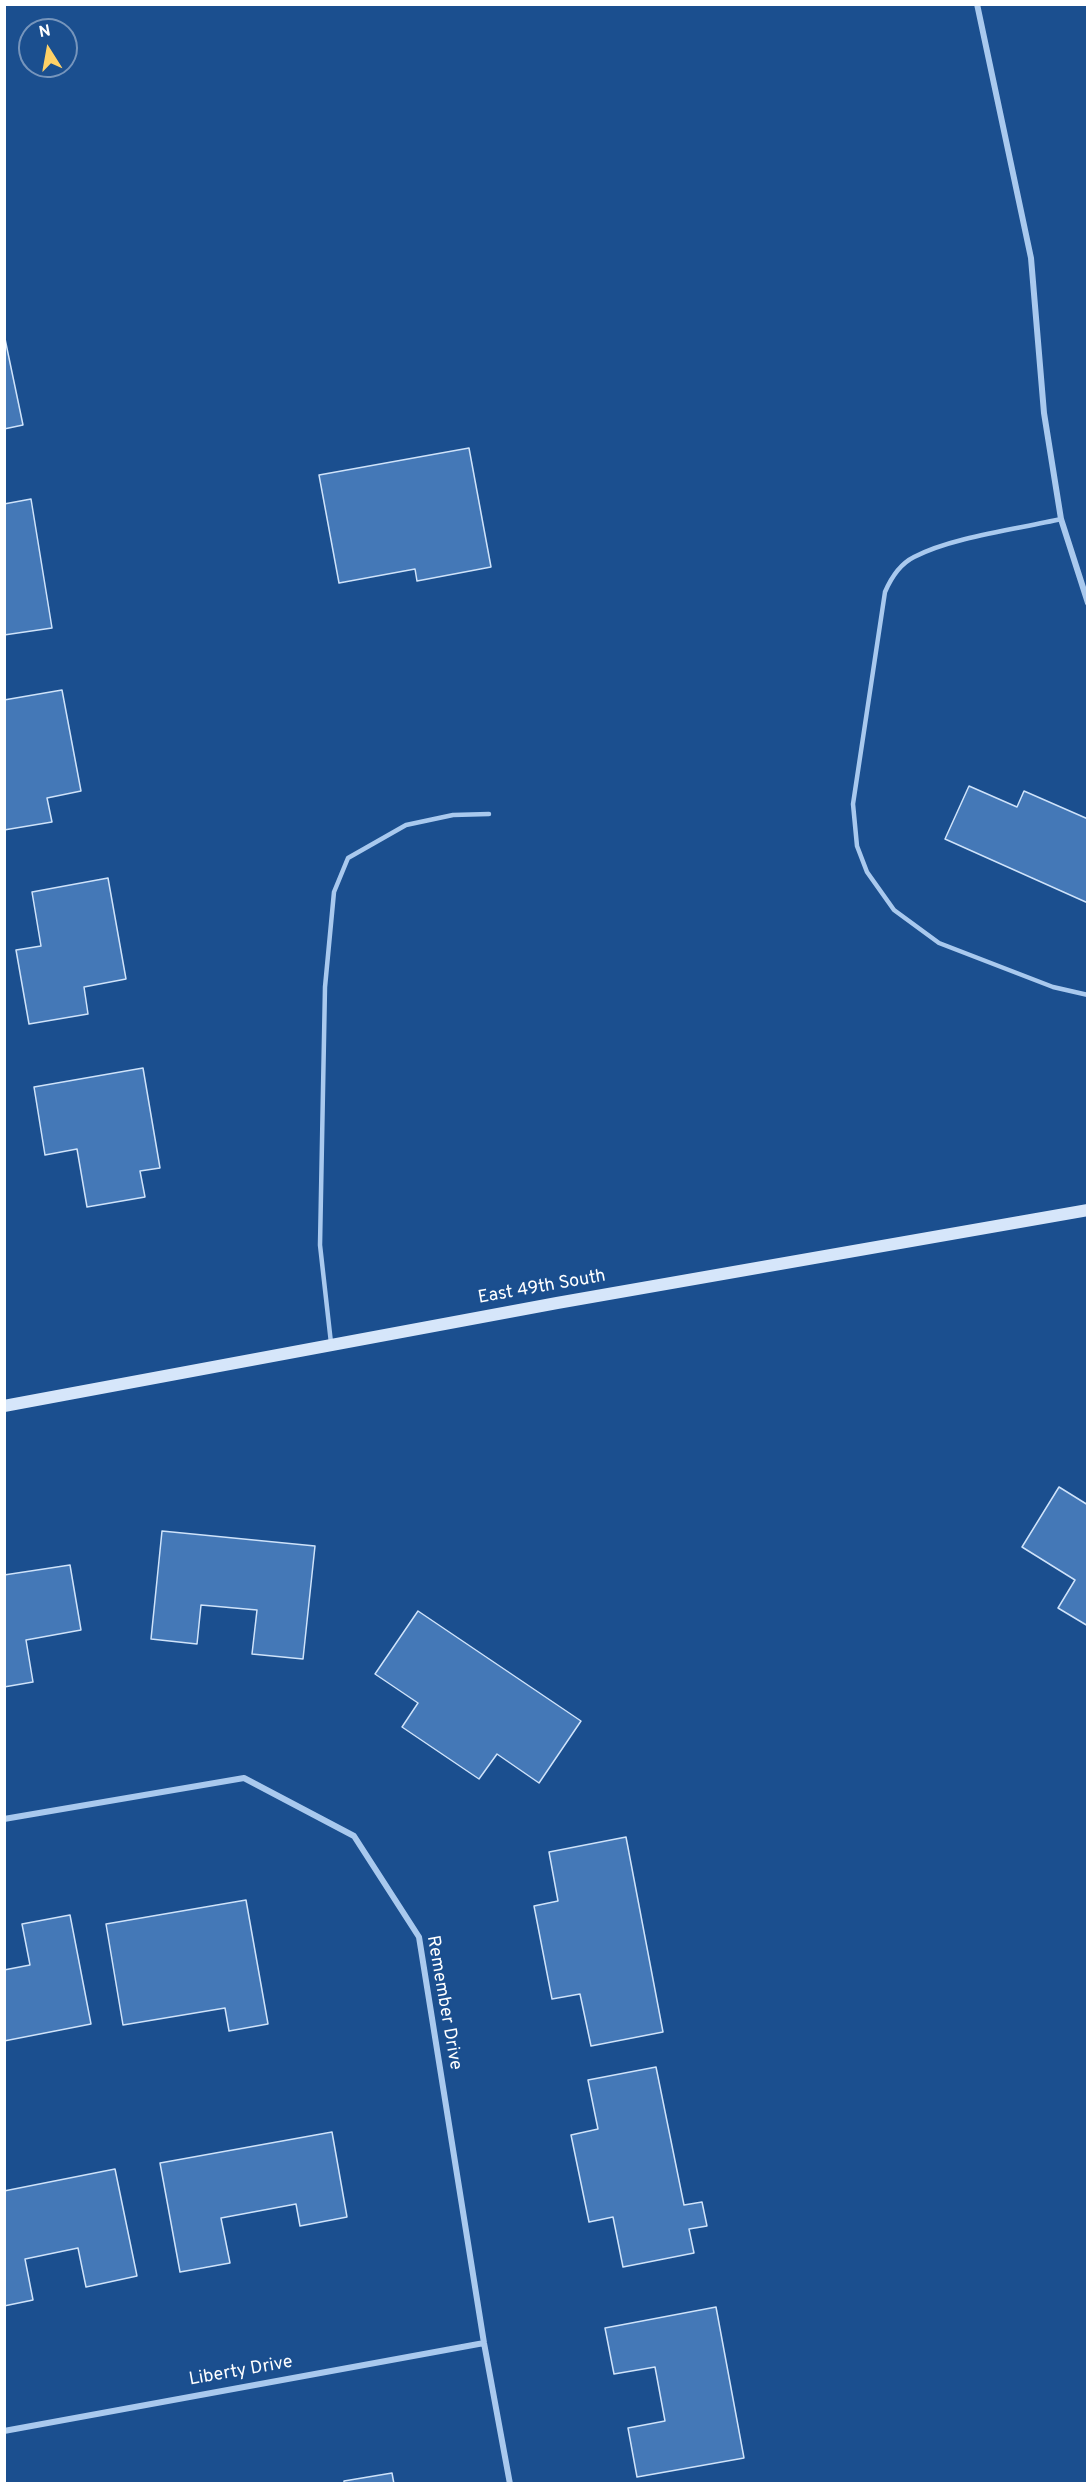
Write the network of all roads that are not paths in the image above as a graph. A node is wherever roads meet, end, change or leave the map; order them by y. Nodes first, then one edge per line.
1 (977, 4) edge
2 (1061, 519) junction
3 (1088, 603) edge
4 (489, 814) dead end
5 (1088, 995) edge
6 (1088, 1210) edge
7 (331, 1346) junction
8 (4, 1406) edge
9 (4, 1819) edge
10 (484, 2343) junction
11 (4, 2431) edge
12 (510, 2484) edge

1 - 2 street
2 - 3 street
2 - 5 lane
4 - 7 lane
6 - 7 street, East 49th South
7 - 8 street, East 49th South
9 - 10 street, Remember Drive
10 - 11 street, Liberty Drive
10 - 12 street, Remember Drive

